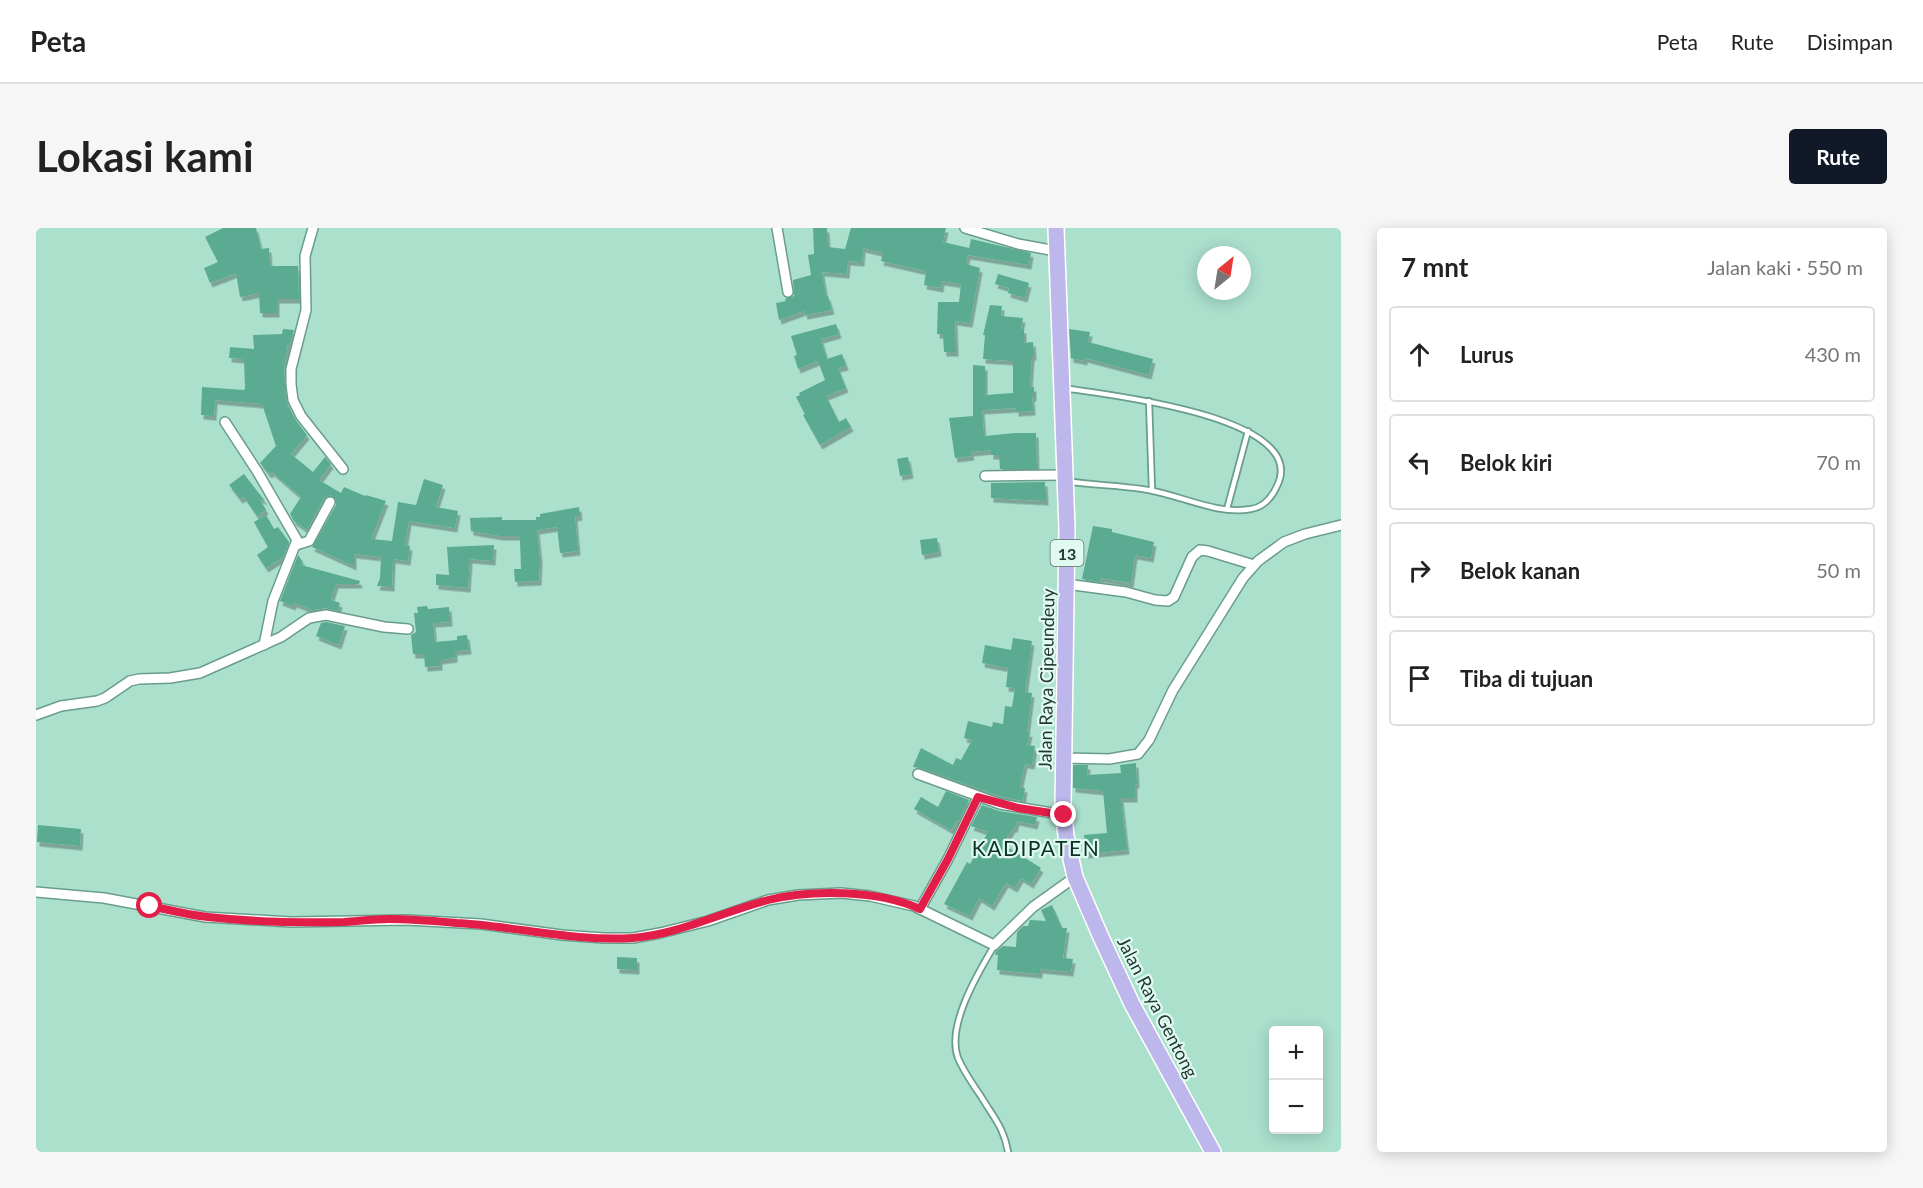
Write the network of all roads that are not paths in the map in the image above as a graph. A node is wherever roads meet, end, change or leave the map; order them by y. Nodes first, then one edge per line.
1 (313, 228) edge
2 (777, 228) edge
3 (965, 228) edge
4 (1056, 228) edge
5 (1056, 251) junction
6 (788, 292) dead end
7 (1061, 388) junction
8 (1149, 401) junction
9 (225, 422) dead end
10 (1248, 431) junction
11 (343, 469) dead end
12 (986, 476) dead end
13 (1064, 478) junction
14 (1152, 490) junction
15 (330, 502) dead end
16 (1227, 508) junction
17 (1341, 525) edge
18 (296, 545) junction
19 (1254, 565) junction
20 (1066, 584) junction
21 (408, 629) dead end
22 (264, 645) junction
23 (36, 715) edge
24 (1064, 758) junction
25 (918, 774) dead end
26 (978, 797) junction
27 (1064, 815) junction
28 (1075, 877) junction
29 (39, 891) edge
30 (920, 909) junction
31 (994, 945) junction
32 (1008, 1152) edge
33 (1213, 1152) edge

1 - 11 street
2 - 6 street
3 - 5 street
4 - 5 highway, Jalan Raya Cipeundeuy / 13
5 - 7 highway, Jalan Raya Cipeundeuy / 13
7 - 8 lane
7 - 13 highway, Jalan Raya Cipeundeuy / 13
8 - 10 lane
8 - 14 lane
9 - 18 street
10 - 16 lane
10 - 16 lane
12 - 13 street
13 - 14 lane
13 - 20 highway, Jalan Raya Cipeundeuy / 13
14 - 16 lane
15 - 18 street
17 - 19 street
18 - 22 street
19 - 20 street
19 - 24 street
20 - 24 highway, Jalan Raya Cipeundeuy / 13
21 - 22 street
22 - 23 street
24 - 27 highway, Jalan Raya Cipeundeuy / 13
25 - 26 street
26 - 27 street
26 - 30 street
27 - 28 highway, Jalan Raya Cipeundeuy / 13
28 - 31 street
28 - 33 highway, Jalan Raya Gentong / 13
29 - 30 street
30 - 31 street
31 - 32 lane

